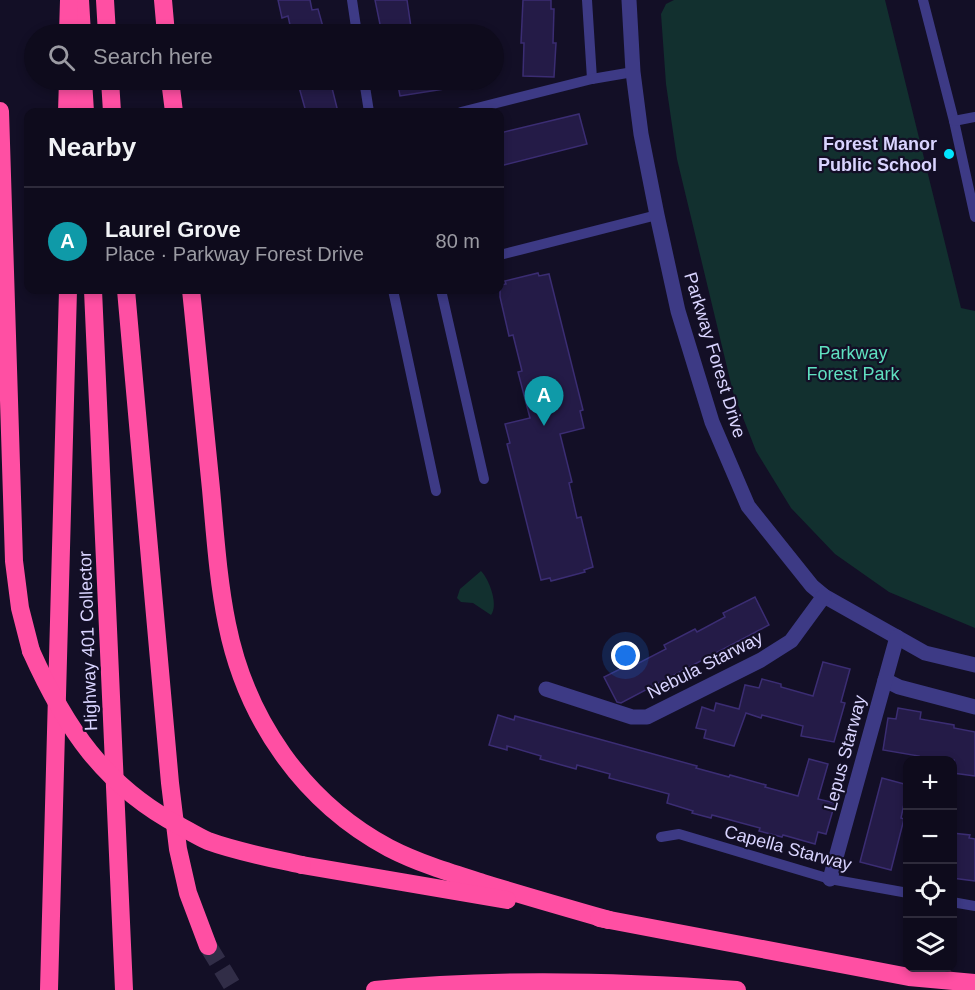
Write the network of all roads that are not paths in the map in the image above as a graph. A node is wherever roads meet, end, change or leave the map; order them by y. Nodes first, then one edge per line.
1 (69, 0) edge
2 (80, 0) edge
3 (105, 0) edge
4 (163, 0) edge
5 (352, 0) edge
6 (587, 0) edge
7 (629, 0) edge
8 (923, 0) edge
9 (68, 24) edge
10 (81, 24) edge
11 (106, 24) edge
12 (165, 24) edge
13 (356, 24) edge
14 (633, 72) junction
15 (592, 80) junction
16 (68, 90) edge
17 (84, 90) edge
18 (111, 90) edge
19 (171, 90) edge
20 (366, 90) edge
21 (68, 108) edge
22 (85, 108) edge
23 (112, 108) edge
24 (174, 108) edge
25 (368, 108) edge
26 (477, 108) edge
27 (0, 111) edge
28 (975, 117) edge
29 (954, 121) junction
30 (973, 200) edge
31 (657, 215) junction
32 (975, 217) edge
33 (504, 254) edge
34 (68, 294) edge
35 (93, 294) edge
36 (126, 294) edge
37 (191, 294) edge
38 (394, 294) edge
39 (442, 294) edge
40 (484, 479) dead end
41 (436, 491) dead end
42 (824, 596) junction
43 (897, 637) junction
44 (975, 665) edge
45 (885, 680) junction
46 (546, 689) dead end
47 (975, 707) edge
48 (661, 837) dead end
49 (830, 879) junction
50 (903, 892) edge
51 (957, 903) edge
52 (975, 906) edge
53 (609, 920) junction
54 (208, 946) tunnel mouth
55 (975, 983) edge
56 (49, 990) edge
57 (126, 990) edge
58 (375, 990) edge
59 (737, 990) edge

1 - 9 highway
2 - 10 highway
3 - 11 highway
4 - 12 highway
5 - 13 lane
6 - 15 lane
7 - 14 street, Parkway Forest Drive
8 - 29 lane
14 - 15 lane
14 - 31 street, Parkway Forest Drive
15 - 26 lane
16 - 21 highway
17 - 22 highway
18 - 23 highway
19 - 24 highway
20 - 25 lane
27 - 53 highway, bridge
28 - 29 lane
29 - 30 lane
30 - 32 lane
31 - 33 lane
31 - 42 street, Parkway Forest Drive
34 - 56 highway
35 - 57 highway, Highway 401 Collector
36 - 54 highway
37 - 53 highway
38 - 41 lane
39 - 40 lane
42 - 43 street, Parkway Forest Drive
42 - 46 street, Nebula Starway
43 - 44 street, Parkway Forest Drive
43 - 45 street, Lepus Starway
45 - 47 street
45 - 49 street, Lepus Starway
48 - 49 lane, Capella Starway
49 - 50 lane, Capella Starway
51 - 52 lane
53 - 55 highway
58 - 59 highway

